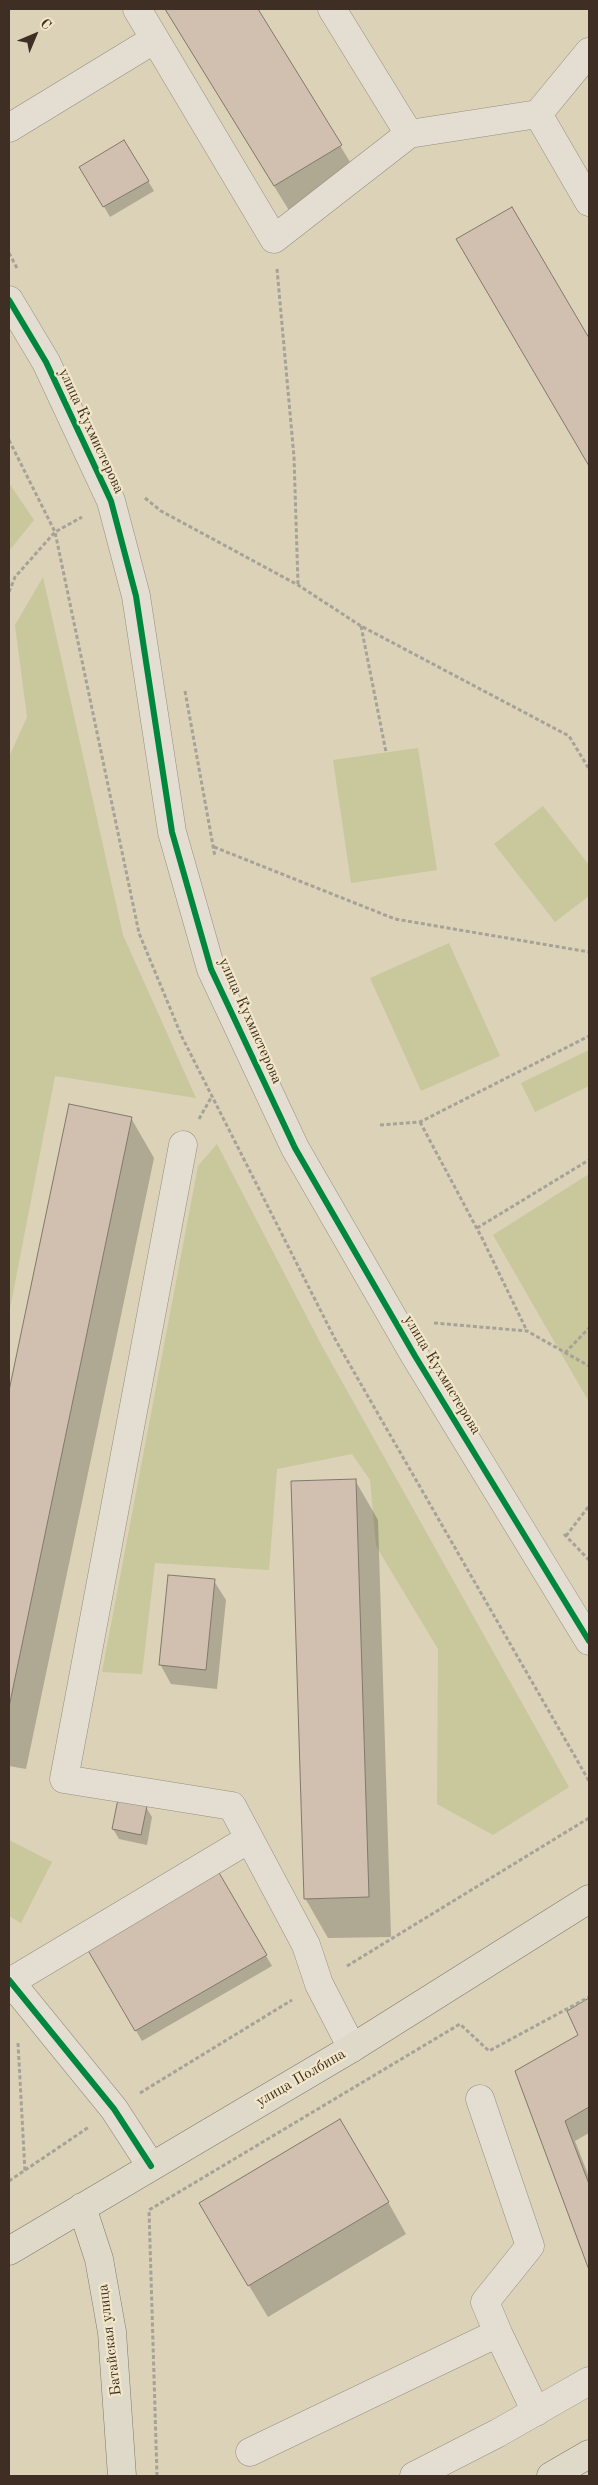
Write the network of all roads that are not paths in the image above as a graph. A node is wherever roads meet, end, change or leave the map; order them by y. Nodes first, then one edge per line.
1 (137, 9) edge
2 (332, 9) edge
3 (155, 39) junction
4 (589, 52) edge
5 (538, 114) junction
6 (9, 128) edge
7 (408, 134) junction
8 (589, 202) edge
9 (9, 300) edge
10 (183, 1145) dead end
11 (589, 1641) edge
12 (249, 1838) junction
13 (589, 1899) edge
14 (10, 1981) edge
15 (352, 2048) junction
16 (480, 2098) dead end
17 (152, 2166) junction
18 (82, 2207) junction
19 (9, 2251) edge
20 (498, 2333) junction
21 (589, 2381) edge
22 (536, 2412) junction
23 (250, 2452) dead end
24 (589, 2454) edge
25 (122, 2476) edge
26 (414, 2476) edge
27 (551, 2476) edge

1 - 3 street
2 - 7 street
3 - 6 street
3 - 7 street
4 - 5 street
5 - 7 street
5 - 8 street
9 - 11 street, улица Кухмистерова
10 - 12 street
12 - 14 street
12 - 15 street
13 - 15 main road, улица Полбина
14 - 17 street
15 - 17 main road, улица Полбина
16 - 20 street
17 - 18 main road, улица Полбина
18 - 19 main road, улица Полбина
18 - 25 main road, Батайская улица
20 - 22 street
20 - 23 street
21 - 22 street
22 - 26 street
24 - 27 main road

